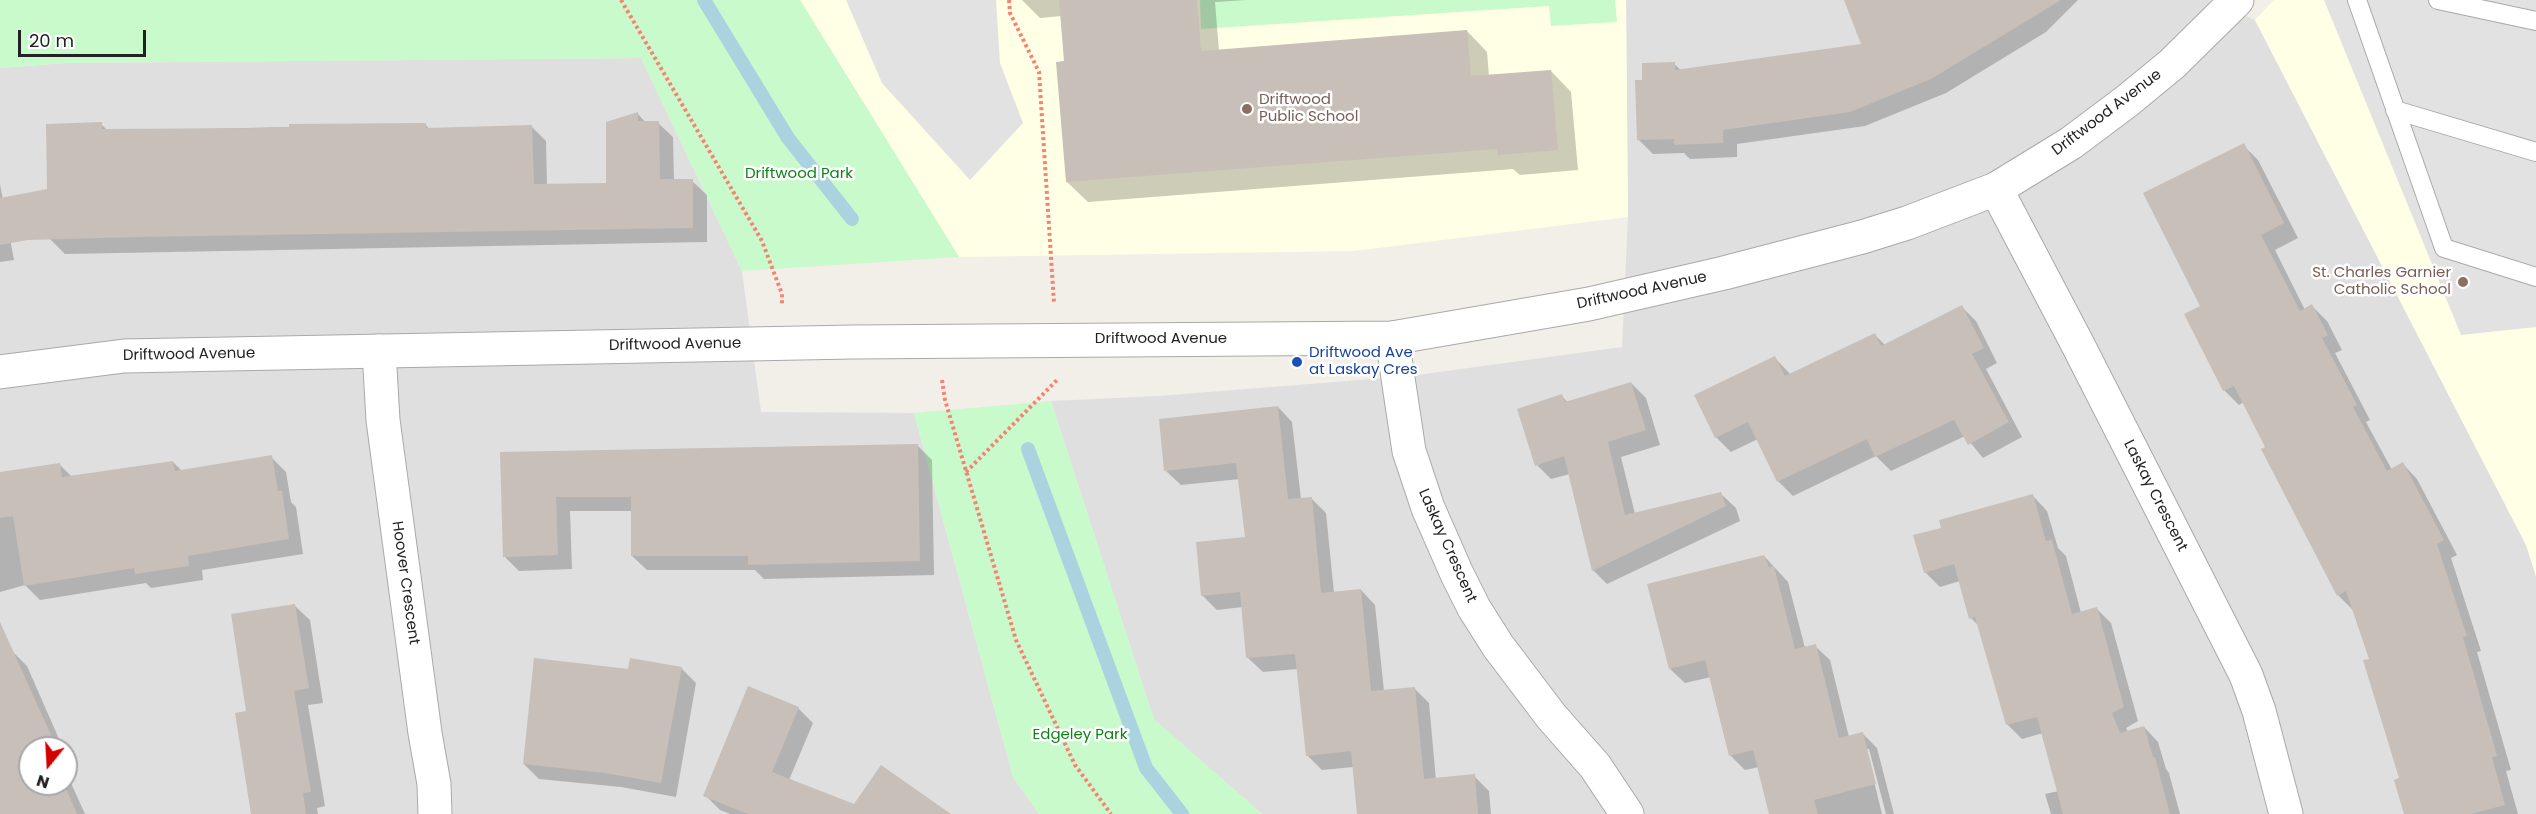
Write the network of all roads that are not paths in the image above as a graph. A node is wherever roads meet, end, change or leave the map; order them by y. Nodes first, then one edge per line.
1 (2237, 0) edge
2 (2357, 0) edge
3 (2438, 0) edge
4 (2536, 21) edge
5 (2396, 110) junction
6 (2536, 152) edge
7 (1996, 189) junction
8 (2536, 277) edge
9 (1392, 338) junction
10 (379, 351) junction
11 (0, 372) edge
12 (435, 814) edge
13 (1627, 814) edge
14 (2286, 814) edge

1 - 7 street, Driftwood Avenue
2 - 5 lane
3 - 4 lane
5 - 6 lane
5 - 8 lane
7 - 9 street, Driftwood Avenue
7 - 14 street, Laskay Crescent
9 - 10 street, Driftwood Avenue
9 - 13 street, Laskay Crescent
10 - 11 street, Driftwood Avenue
10 - 12 street, Hoover Crescent

